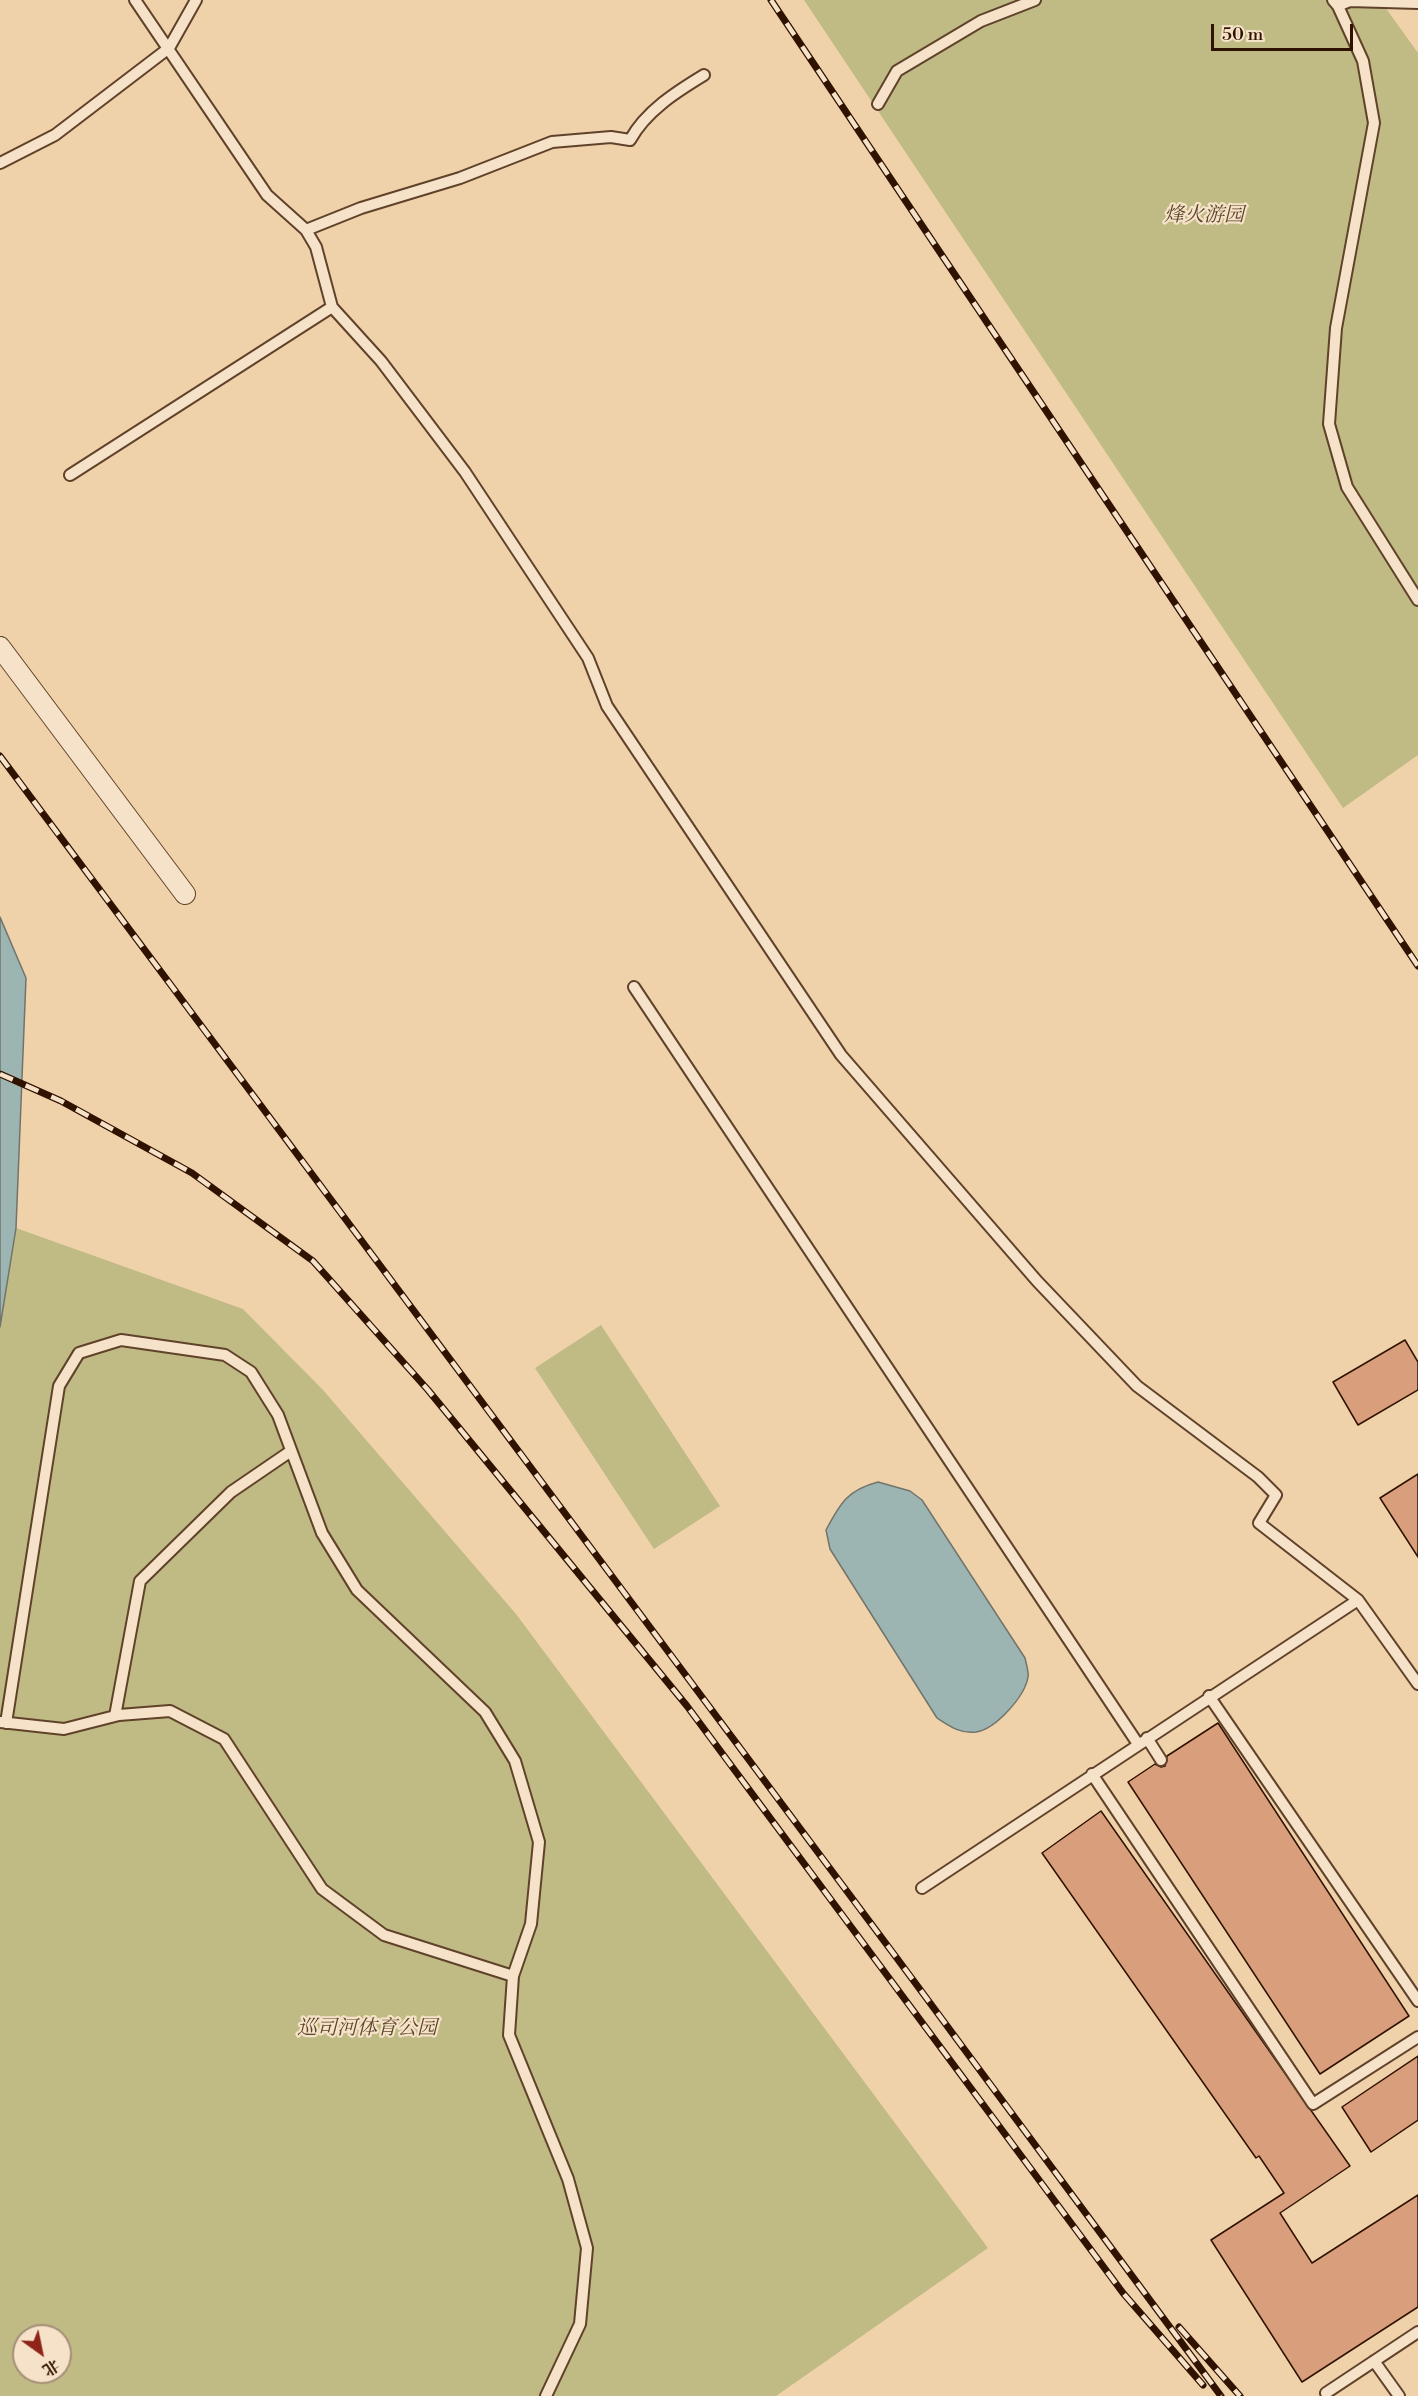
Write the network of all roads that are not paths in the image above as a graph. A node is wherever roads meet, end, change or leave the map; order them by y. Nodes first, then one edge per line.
1 (135, 0) edge
2 (196, 0) edge
3 (1035, 0) edge
4 (1336, 3) edge
5 (1418, 3) edge
6 (169, 48) junction
7 (704, 75) dead end
8 (878, 104) dead end
9 (0, 163) edge
10 (306, 230) junction
11 (332, 307) junction
12 (70, 475) dead end
13 (1418, 600) edge
14 (0, 647) edge
15 (185, 894) dead end
16 (634, 987) dead end
17 (291, 1451) junction
18 (1358, 1600) junction
19 (1418, 1683) edge
20 (1209, 1696) junction
21 (115, 1716) junction
22 (3, 1723) edge
23 (1143, 1741) junction
24 (1161, 1760) dead end
25 (1092, 1774) junction
26 (922, 1888) dead end
27 (513, 1976) junction
28 (1418, 2001) edge
29 (1418, 2037) edge
30 (1418, 2332) edge
31 (1374, 2361) junction
32 (1326, 2393) dead end
33 (546, 2396) edge
34 (1399, 2396) edge

1 - 6 lane
2 - 6 lane
3 - 8 lane
4 - 5 lane
4 - 13 lane
6 - 9 lane
6 - 10 lane
7 - 10 lane
10 - 11 lane
11 - 12 lane
11 - 18 lane
14 - 15 street
16 - 23 lane
17 - 21 lane
17 - 22 lane
17 - 27 lane
18 - 19 lane
18 - 20 lane
20 - 23 lane
20 - 28 lane
21 - 22 lane
21 - 27 lane
23 - 24 lane
23 - 25 lane
25 - 26 lane
25 - 29 lane
27 - 33 lane
30 - 31 lane
31 - 32 lane
31 - 34 lane

